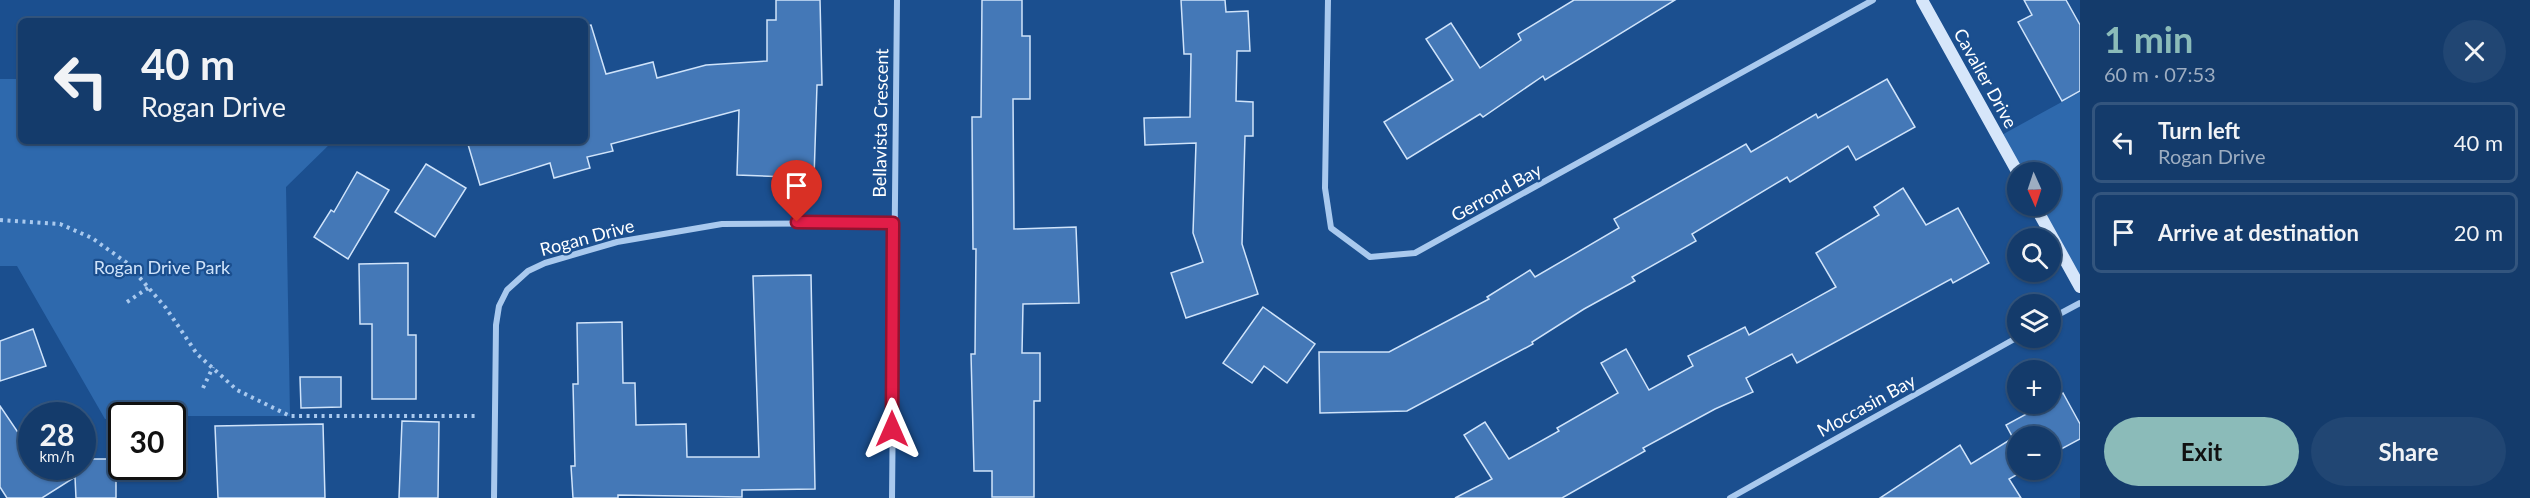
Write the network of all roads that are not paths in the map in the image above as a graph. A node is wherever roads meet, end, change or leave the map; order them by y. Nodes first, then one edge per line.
1 (897, 0) edge
2 (1328, 0) edge
3 (1873, 0) edge
4 (1922, 0) edge
5 (2012, 162) edge
6 (2041, 216) edge
7 (893, 223) junction
8 (2080, 287) edge
9 (2080, 303) edge
10 (2061, 313) edge
11 (2007, 344) edge
12 (494, 498) edge
13 (892, 498) edge
14 (1730, 498) edge

1 - 7 street, Bellavista Crescent
2 - 3 street, Gerrond Bay
4 - 5 street, Cavalier Drive
6 - 8 street
7 - 12 street, Rogan Drive
7 - 13 street, Bellavista Crescent
9 - 10 street
11 - 14 street, Moccasin Bay

